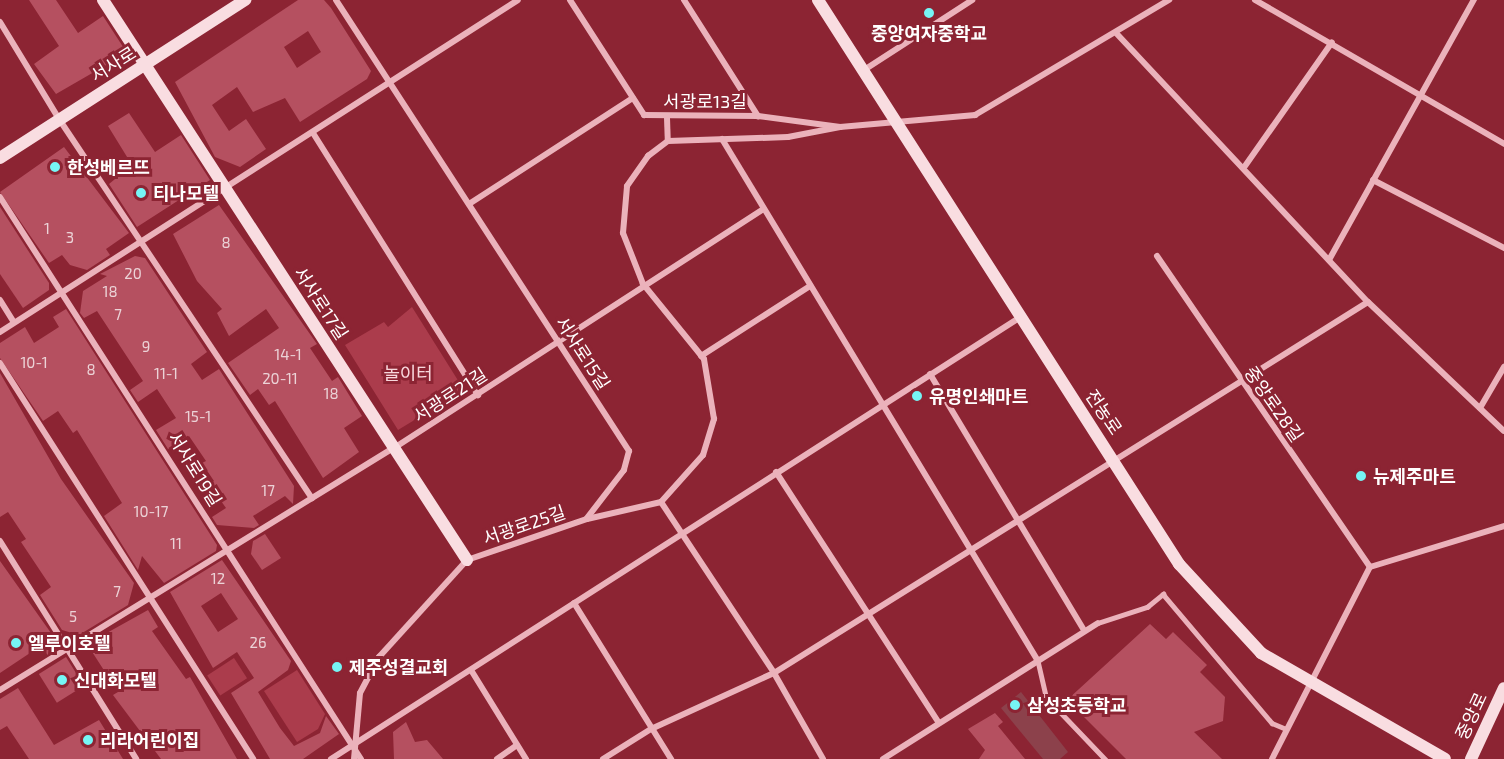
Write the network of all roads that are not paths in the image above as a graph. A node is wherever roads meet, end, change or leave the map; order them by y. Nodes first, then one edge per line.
1 (103, 0) edge
2 (245, 0) edge
3 (336, 0) edge
4 (518, 0) edge
5 (570, 0) edge
6 (684, 0) edge
7 (818, 0) edge
8 (972, 0) edge
9 (1169, 0) edge
10 (1255, 0) edge
11 (1474, 0) edge
12 (0, 22) edge
13 (1117, 34) junction
14 (1332, 42) junction
15 (146, 65) junction
16 (864, 70) junction
17 (390, 82) junction
18 (1424, 97) junction
19 (633, 98) junction
20 (758, 116) junction
21 (667, 118) junction
22 (59, 119) junction
23 (902, 124) junction
24 (840, 127) junction
25 (313, 133) junction
26 (722, 139) junction
27 (668, 141) junction
28 (1504, 144) edge
29 (0, 158) edge
30 (1245, 166) junction
31 (1373, 180) junction
32 (226, 189) junction
33 (0, 197) edge
34 (469, 204) junction
35 (764, 209) junction
36 (144, 242) junction
37 (1504, 248) edge
38 (1156, 256) dead end
39 (1329, 260) junction
40 (643, 284) junction
41 (810, 286) junction
42 (65, 293) junction
43 (0, 300) edge
44 (1368, 302) junction
45 (1019, 318) junction
46 (14, 322) junction
47 (0, 332) edge
48 (559, 343) junction
49 (701, 356) junction
50 (0, 363) edge
51 (1504, 367) edge
52 (930, 374) junction
53 (1239, 381) junction
54 (478, 395) junction
55 (882, 404) junction
56 (1480, 408) junction
57 (1504, 431) edge
58 (394, 448) junction
59 (1113, 457) junction
60 (776, 472) junction
61 (312, 498) junction
62 (661, 502) junction
63 (586, 519) junction
64 (1017, 520) junction
65 (1504, 526) edge
66 (681, 533) junction
67 (0, 542) edge
68 (228, 548) junction
69 (970, 549) junction
70 (467, 560) junction
71 (1370, 567) junction
72 (148, 598) junction
73 (574, 603) junction
74 (870, 612) junction
75 (1098, 623) joint
76 (1083, 629) junction
77 (67, 648) junction
78 (1038, 661) junction
79 (471, 670) junction
80 (774, 673) junction
81 (1310, 681) junction
82 (1504, 688) edge
83 (0, 690) edge
84 (939, 723) junction
85 (651, 729) junction
86 (1286, 729) junction
87 (517, 745) junction
88 (353, 746) junction
89 (136, 759) edge
90 (254, 759) edge
91 (331, 759) edge
92 (354, 759) edge
93 (361, 759) edge
94 (497, 759) edge
95 (526, 759) edge
96 (603, 759) edge
97 (671, 759) edge
98 (823, 759) edge
99 (883, 759) edge
100 (1105, 759) edge
101 (1272, 759) edge
102 (1445, 759) edge
103 (1471, 759) edge

1 - 15 street, 서사로17길
2 - 15 street, 서사로
3 - 17 street, 서사로15길
4 - 17 street
5 - 19 street, 서광로13길
6 - 20 street
7 - 16 street, 전농로
8 - 16 street
9 - 13 street, 서광로13길
10 - 14 street
11 - 18 street
12 - 22 street
13 - 23 street, 서광로13길
13 - 30 street
14 - 18 street
14 - 30 street
15 - 22 street, 서사로
15 - 32 street, 서사로17길
16 - 23 street, 전농로
17 - 25 street
17 - 34 street, 서사로15길
18 - 28 street
18 - 31 street
19 - 21 street, 서광로13길
19 - 34 street
20 - 21 street, 서광로13길
20 - 24 street, 서광로13길
21 - 27 street
22 - 29 street, 서사로
22 - 36 street
23 - 24 street, 서광로13길
23 - 45 street, 전농로
24 - 26 street
25 - 32 street
25 - 54 street
26 - 27 street
26 - 35 street
27 - 40 street
30 - 39 street
31 - 37 street
31 - 39 street
32 - 36 street
32 - 58 street, 서사로17길
33 - 42 street, 서사로19길
34 - 48 street, 서사로15길
35 - 40 street, 서광로21길
35 - 41 street
36 - 42 street
36 - 61 street
38 - 53 street, 중앙로28길
39 - 44 street
40 - 48 street, 서광로21길
40 - 49 street
41 - 49 street
41 - 55 street
42 - 46 street
42 - 68 street, 서사로19길
43 - 46 street
44 - 53 street
44 - 56 street
45 - 52 street
45 - 59 street, 전농로
46 - 47 street
48 - 54 street, 서광로21길
48 - 63 street, 서사로15길
49 - 62 street
50 - 72 street
51 - 56 street
52 - 55 street
52 - 64 street
53 - 59 street
53 - 71 street, 중앙로28길
54 - 58 street, 서광로21길
55 - 60 street
55 - 69 street
56 - 57 street
58 - 61 street, 서광로21길
58 - 70 street, 서사로17길
59 - 64 street
59 - 81 street, 전농로
60 - 66 street
60 - 74 street
61 - 68 street, 서광로21길
62 - 63 street, 서광로25길
62 - 66 street
63 - 70 street, 서광로25길
64 - 69 street
64 - 76 street
65 - 71 street
66 - 73 street
66 - 80 street
67 - 77 street
68 - 72 street, 서광로21길
68 - 88 street, 서사로19길
69 - 74 street
69 - 78 street
70 - 88 street, 서광로25길
71 - 81 street
72 - 77 street, 서광로21길
72 - 90 street
73 - 79 street
73 - 85 street
74 - 80 street
74 - 84 street
75 - 76 street
75 - 86 lane
76 - 78 street
77 - 83 street, 서광로21길
77 - 89 street
78 - 84 street
78 - 100 lane
79 - 87 street
79 - 88 street
80 - 85 street
80 - 98 street
81 - 86 street
81 - 102 street, 전농로
82 - 103 street, 중앙로
84 - 99 street
85 - 96 street
85 - 97 street
86 - 101 street
87 - 94 street
87 - 95 street
88 - 91 street
88 - 92 street, 서광로25길
88 - 93 street, 서사로19길

